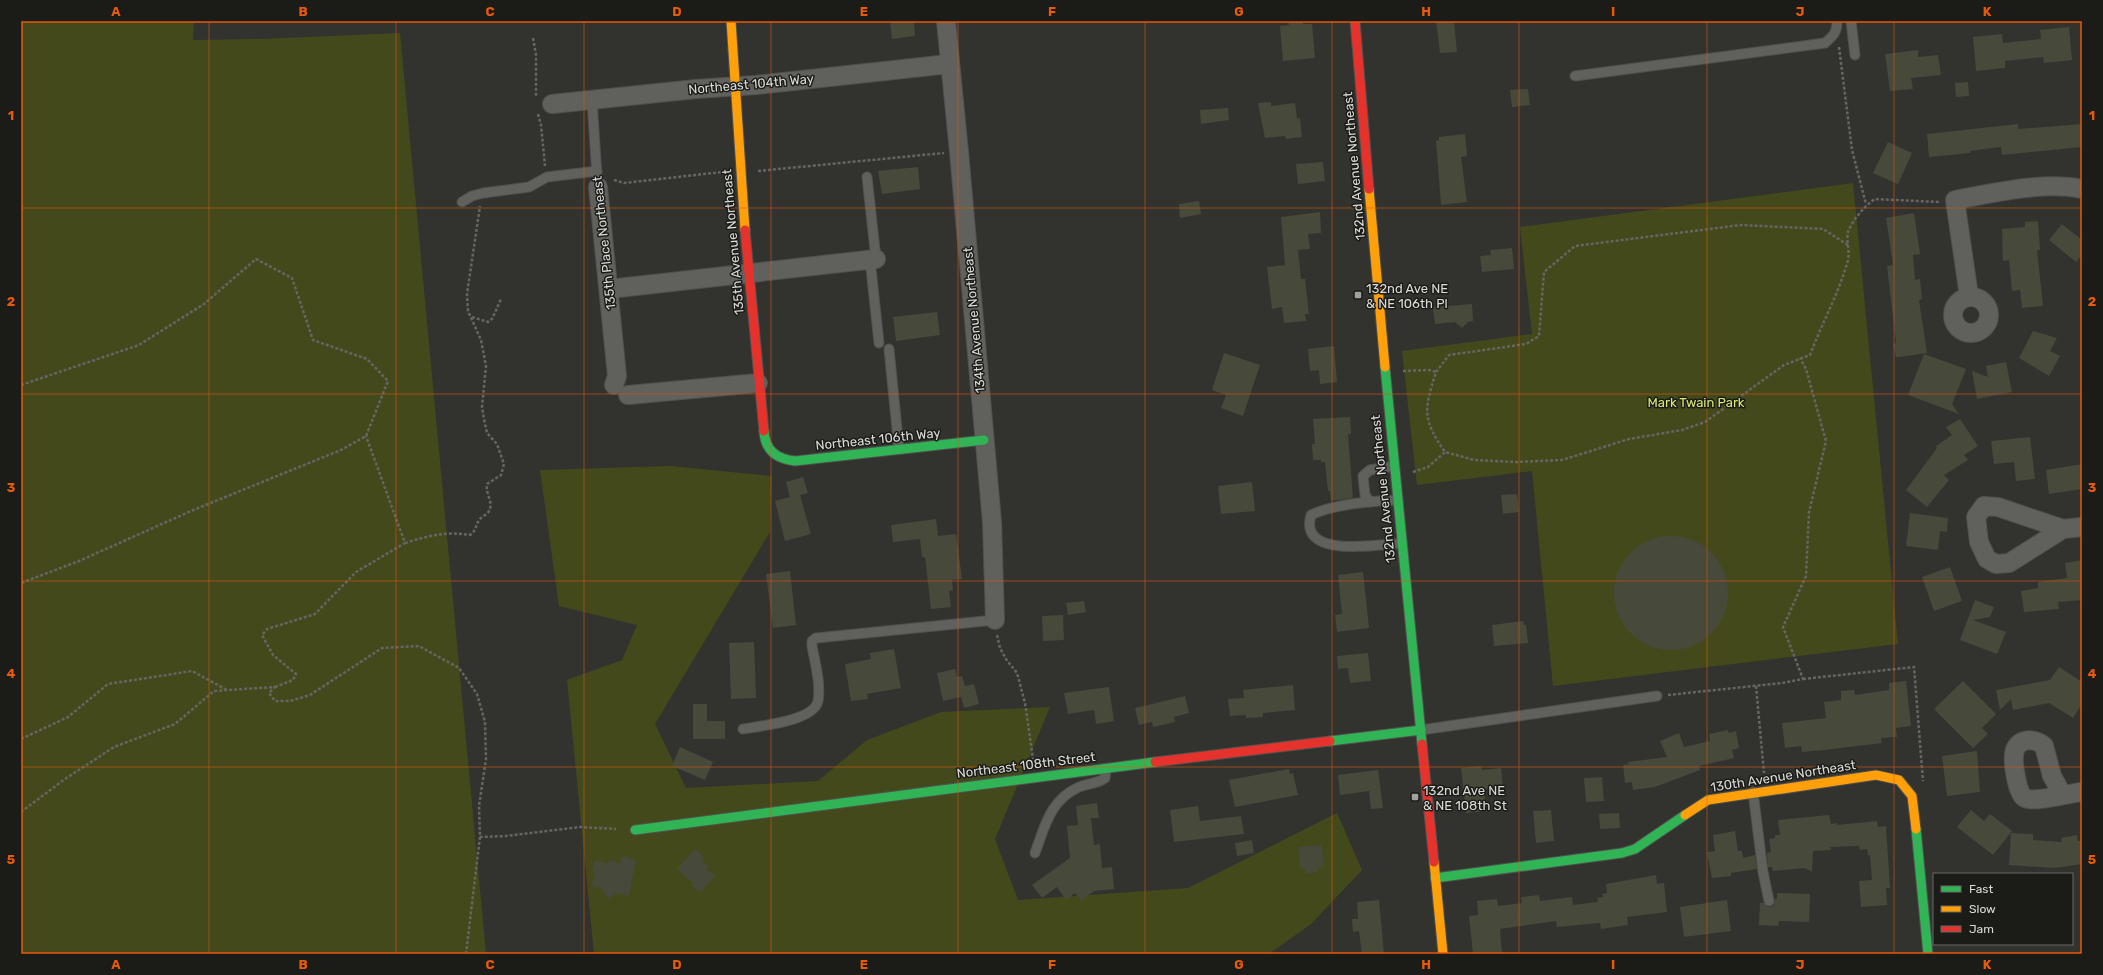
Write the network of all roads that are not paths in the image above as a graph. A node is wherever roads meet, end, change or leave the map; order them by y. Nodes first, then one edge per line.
1 (731, 21) edge
2 (946, 21) edge
3 (1355, 21) edge
4 (1837, 21) edge
5 (1851, 21) edge
6 (1855, 55) dead end
7 (949, 64) junction
8 (1575, 76) dead end
9 (734, 86) junction
10 (592, 101) junction
11 (552, 104) dead end
12 (867, 177) dead end
13 (597, 178) junction
14 (2082, 189) edge
15 (462, 202) dead end
16 (873, 259) junction
17 (748, 273) junction
18 (608, 289) junction
19 (1969, 296) dead end
20 (879, 343) dead end
21 (889, 349) dead end
22 (758, 383) junction
23 (614, 384) dead end
24 (628, 395) dead end
25 (984, 440) junction
26 (899, 449) junction
27 (776, 456) joint
28 (1395, 470) junction
29 (1398, 500) junction
30 (1370, 502) junction
31 (2082, 527) edge
32 (2063, 529) junction
33 (1402, 543) junction
34 (995, 620) joint
35 (1657, 696) road end
36 (743, 729) dead end
37 (1421, 730) junction
38 (1106, 768) junction
39 (1753, 792) junction
40 (2082, 792) edge
41 (2062, 794) dead end
42 (635, 830) road end
43 (1035, 853) dead end
44 (1435, 878) junction
45 (1769, 901) dead end
46 (1443, 954) edge
47 (1928, 954) edge

1 - 9 street, 135th Avenue Northeast
2 - 7 street, 134th Avenue Northeast
3 - 28 street, 132nd Avenue Northeast
4 - 8 lane
5 - 6 lane
7 - 9 street, Northeast 104th Way
7 - 25 street, 134th Avenue Northeast
9 - 10 street, Northeast 104th Way
9 - 17 street, 135th Avenue Northeast
10 - 11 street, Northeast 104th Way
10 - 13 lane, 135th Place Northeast
12 - 16 lane
13 - 15 lane
13 - 18 street, 135th Place Northeast
14 - 19 street
16 - 17 street
16 - 20 lane
17 - 18 street
17 - 22 street, 135th Avenue Northeast
18 - 23 street, 135th Place Northeast
21 - 26 lane
22 - 24 street
22 - 27 street, 135th Avenue Northeast
25 - 26 street, Northeast 106th Way
25 - 34 street, 134th Avenue Northeast
26 - 27 street, Northeast 106th Way
28 - 29 street, 132nd Avenue Northeast
28 - 30 lane
29 - 30 lane
29 - 33 street, 132nd Avenue Northeast
30 - 33 lane
31 - 32 street
32 - 32 street
33 - 37 street, 132nd Avenue Northeast
34 - 36 lane
35 - 37 lane
37 - 38 street, Northeast 108th Street
37 - 44 street, 132nd Avenue Northeast
38 - 42 street, Northeast 108th Street
38 - 43 lane
39 - 44 street, 130th Avenue Northeast
39 - 45 lane
39 - 47 street, 130th Avenue Northeast
40 - 41 street
44 - 46 street, 132nd Avenue Northeast

